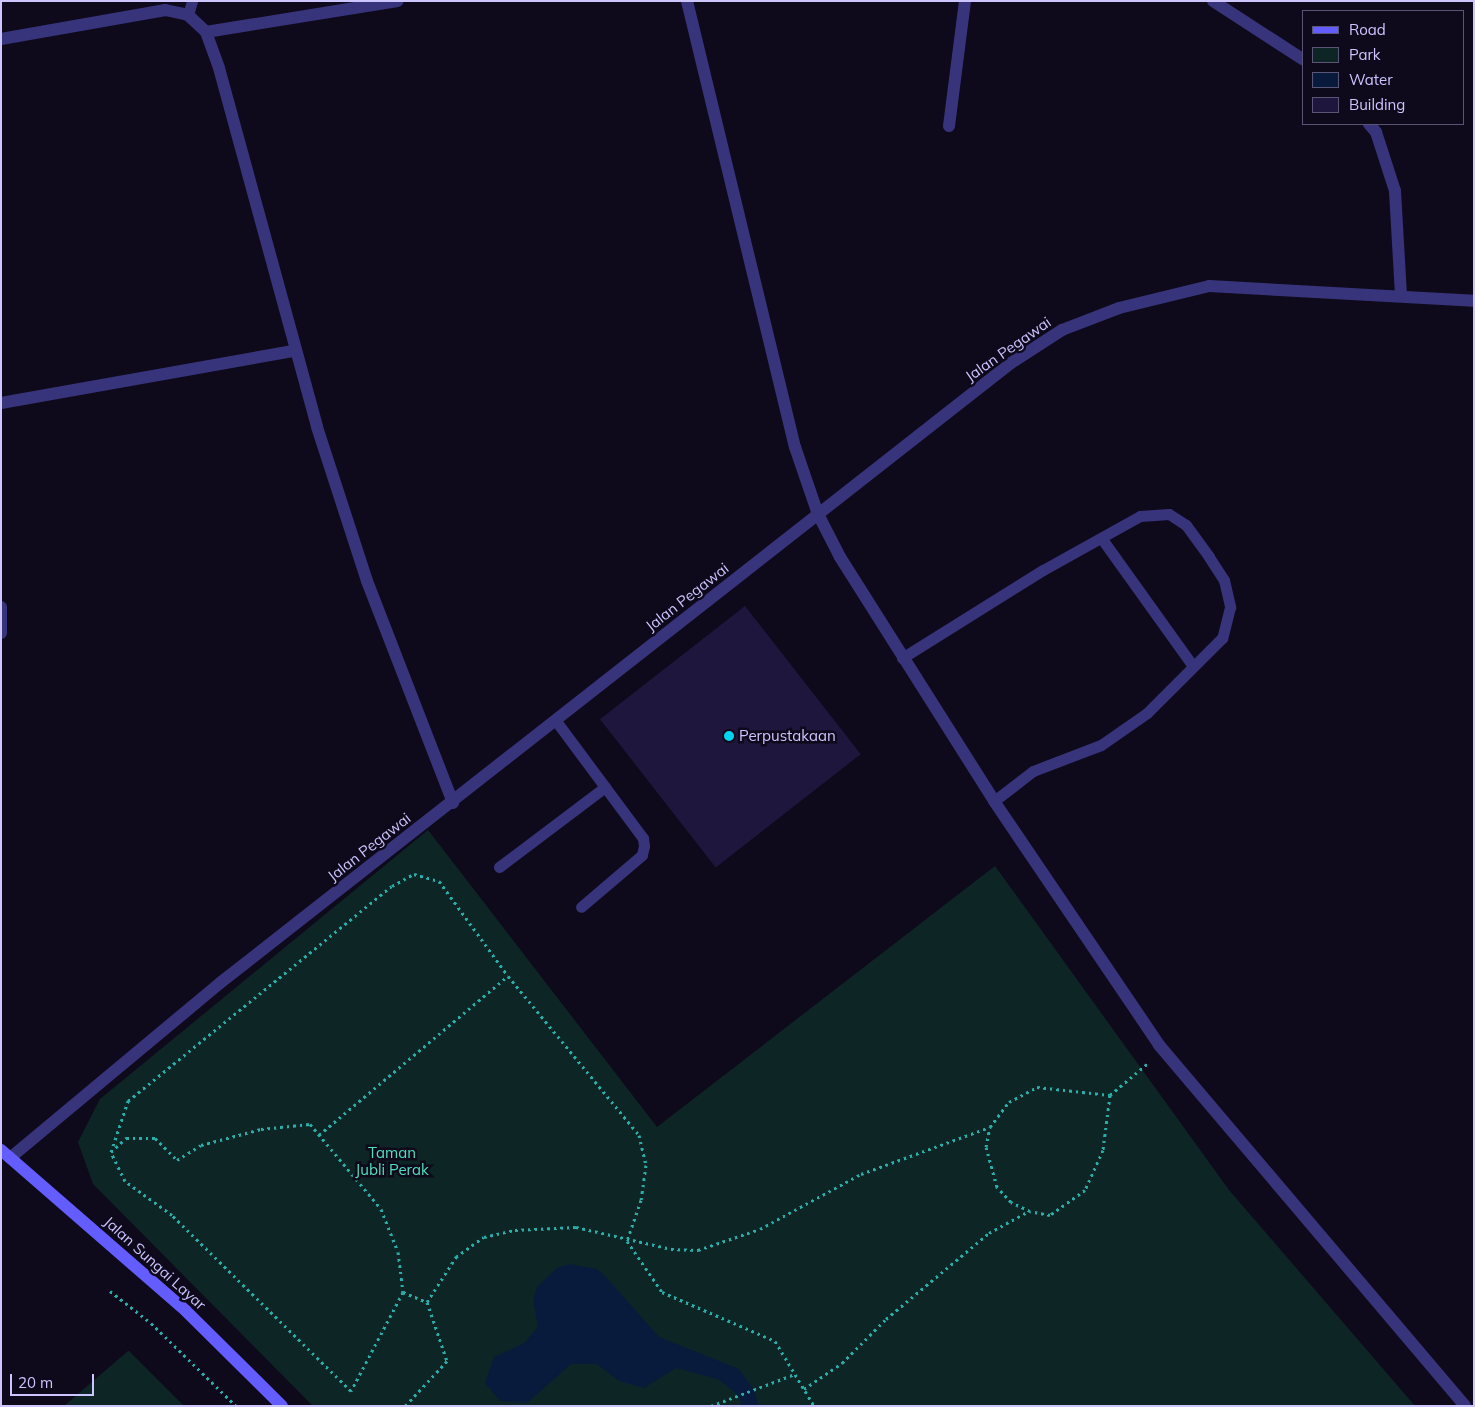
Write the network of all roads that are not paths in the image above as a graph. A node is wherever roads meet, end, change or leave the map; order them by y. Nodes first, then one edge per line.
1 (192, 1) edge
2 (398, 1) edge
3 (687, 1) edge
4 (965, 1) edge
5 (1213, 1) edge
6 (188, 15) junction
7 (206, 32) junction
8 (1, 39) edge
9 (1302, 59) edge
10 (1370, 125) edge
11 (949, 126) dead end
12 (1402, 294) junction
13 (1474, 301) edge
14 (294, 351) junction
15 (1, 403) edge
16 (818, 514) junction
17 (1102, 539) junction
18 (1, 607) edge
19 (1, 633) edge
20 (902, 658) junction
21 (1193, 666) junction
22 (556, 721) junction
23 (605, 787) junction
24 (994, 801) junction
25 (453, 802) junction
26 (499, 868) dead end
27 (580, 907) dead end
28 (5, 1154) edge
29 (282, 1406) edge
30 (1465, 1406) edge

1 - 6 lane
2 - 7 street
3 - 16 street
4 - 11 street
5 - 9 street
6 - 7 street
6 - 8 street
7 - 14 street
10 - 12 street
12 - 13 street, Jalan Pegawai
12 - 16 street, Jalan Pegawai
14 - 15 street
14 - 25 street
16 - 20 street
16 - 22 street, Jalan Pegawai
17 - 20 lane
17 - 21 lane
17 - 21 lane
18 - 19 street
20 - 24 street
21 - 24 lane
22 - 23 lane
22 - 25 street, Jalan Pegawai
23 - 26 lane
23 - 27 lane
24 - 30 street
25 - 28 street, Jalan Pegawai
28 - 29 main road, Jalan Sungai Layar

